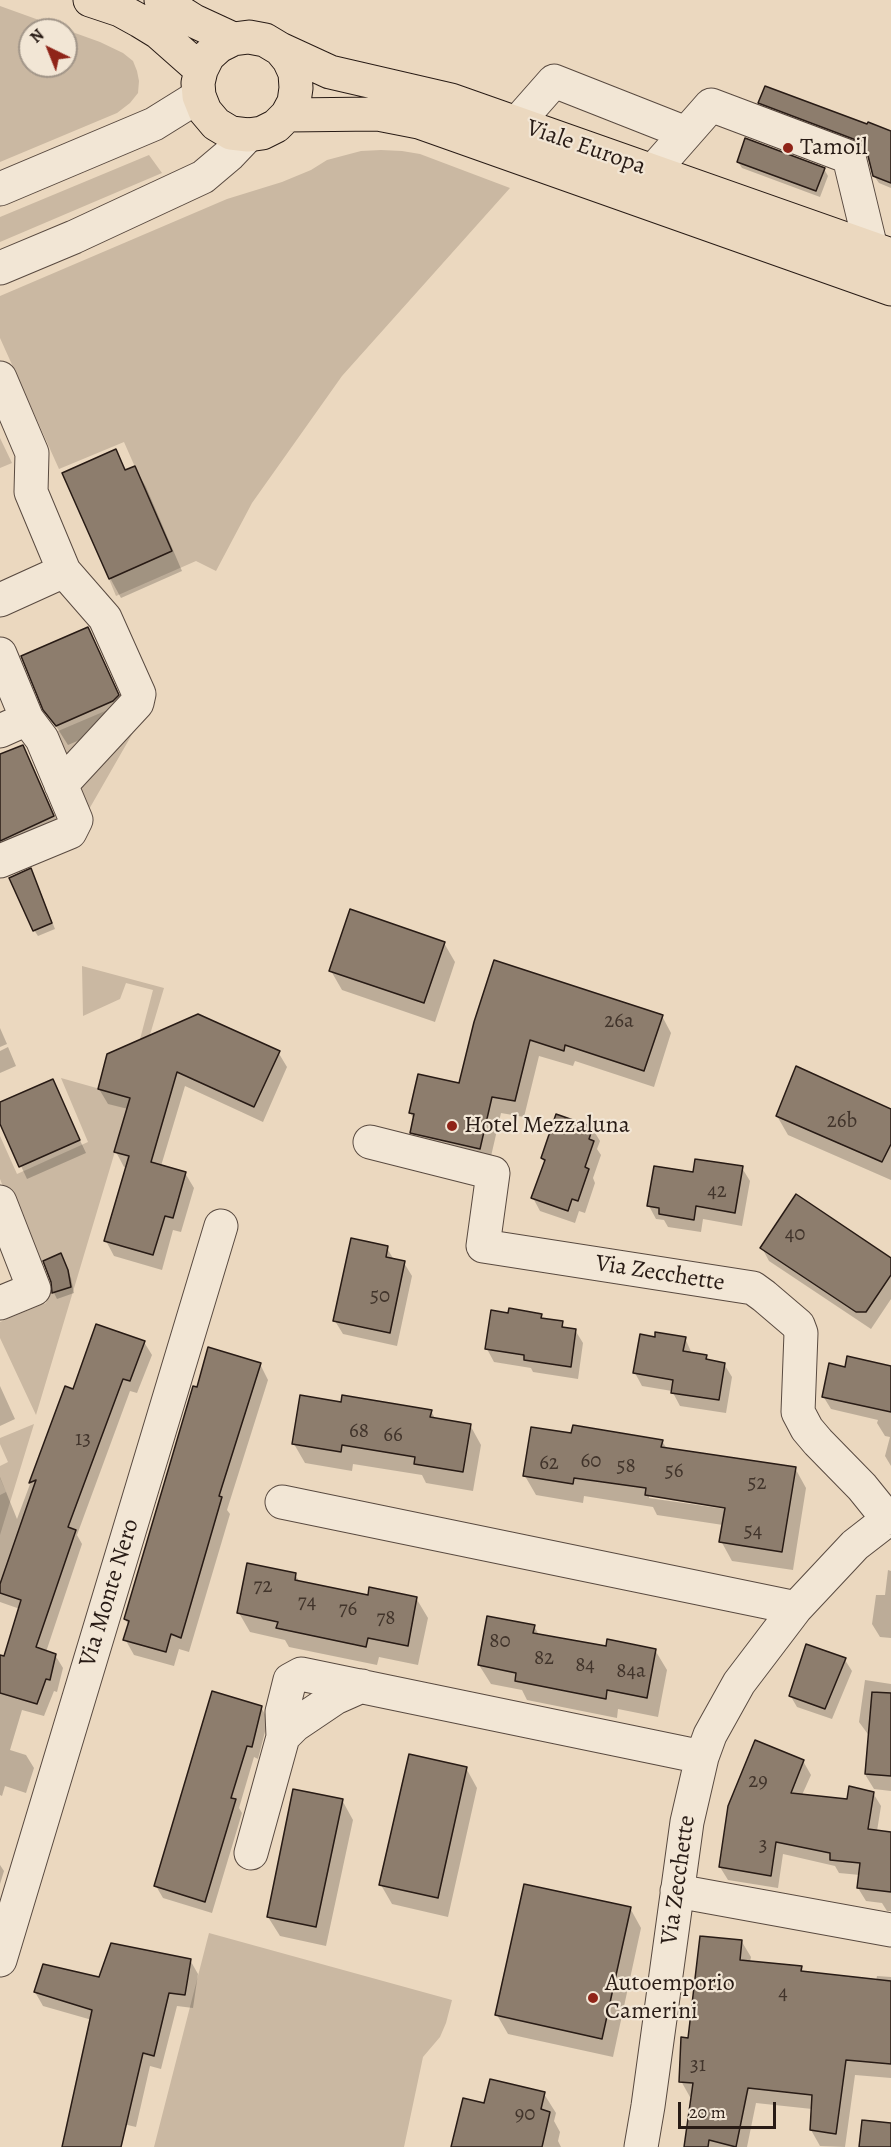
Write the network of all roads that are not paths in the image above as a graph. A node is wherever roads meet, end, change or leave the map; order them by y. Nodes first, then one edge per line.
1 (90, 0) edge
2 (161, 0) edge
3 (232, 39) junction
4 (280, 49) junction
5 (200, 83) junction
6 (287, 115) junction
7 (517, 123) junction
8 (686, 133) junction
9 (248, 135) junction
10 (652, 171) junction
11 (0, 189) edge
12 (881, 252) edge
13 (0, 268) edge
14 (891, 290) edge
15 (0, 378) edge
16 (64, 571) junction
17 (0, 600) edge
18 (0, 654) edge
19 (14, 725) edge
20 (61, 785) junction
21 (0, 861) edge
22 (370, 1142) dead end
23 (0, 1202) edge
24 (221, 1226) dead end
25 (0, 1303) edge
26 (282, 1503) dead end
27 (889, 1518) edge
28 (796, 1608) junction
29 (702, 1757) junction
30 (251, 1852) dead end
31 (677, 1891) junction
32 (891, 1930) edge
33 (0, 1960) edge
34 (641, 2147) edge

1 - 5 main road
2 - 3 main road, Viale Europa
3 - 4 main road, Viale Europa
3 - 5 main road
4 - 6 main road
4 - 7 main road, Viale Europa
5 - 9 main road
5 - 11 street
6 - 9 main road
6 - 14 main road, Viale Europa
7 - 8 street
7 - 10 main road, Viale Europa
8 - 10 street
8 - 12 street
9 - 13 street
10 - 12 main road, Viale Europa
15 - 16 street
16 - 17 street
16 - 20 street
18 - 19 street
19 - 20 street
20 - 21 street
22 - 27 street, Via Zecchette
23 - 25 street
24 - 33 street, Via Monte Nero
26 - 28 street
27 - 28 street, Via Zecchette
28 - 29 street, Via Zecchette
29 - 30 street
29 - 31 street, Via Zecchette
31 - 32 street
31 - 34 street, Via Zecchette

